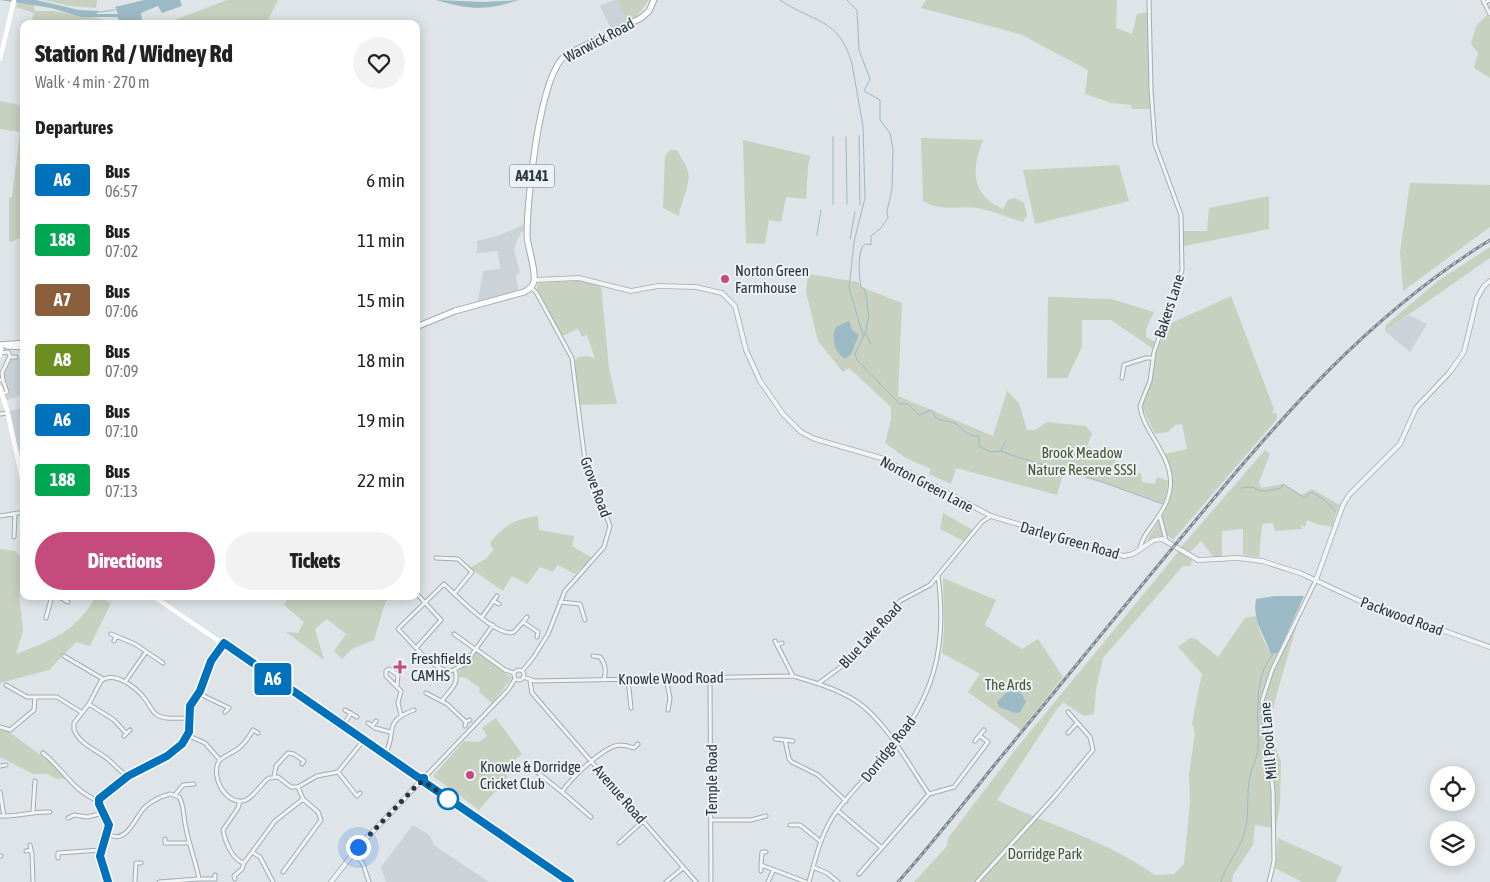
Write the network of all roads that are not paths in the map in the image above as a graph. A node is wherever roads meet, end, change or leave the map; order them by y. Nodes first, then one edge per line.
1 (654, 0) edge
2 (1149, 0) edge
3 (1490, 0) edge
4 (1483, 1) edge
5 (14, 2) edge
6 (1490, 14) edge
7 (0, 59) edge
8 (534, 280) junction
9 (1490, 282) edge
10 (531, 288) junction
11 (420, 325) edge
12 (20, 343) edge
13 (1, 345) edge
14 (20, 347) edge
15 (0, 354) edge
16 (10, 357) junction
17 (16, 357) dead end
18 (1152, 358) junction
19 (1122, 378) dead end
20 (1, 380) edge
21 (0, 388) edge
22 (2, 394) junction
23 (8, 413) junction
24 (0, 414) edge
25 (20, 468) edge
26 (20, 513) edge
27 (983, 513) junction
28 (15, 514) junction
29 (0, 516) edge
30 (990, 516) junction
31 (1160, 516) junction
32 (982, 522) junction
33 (14, 536) dead end
34 (1166, 540) junction
35 (1140, 548) junction
36 (436, 558) dead end
37 (938, 576) junction
38 (1316, 580) junction
39 (454, 594) junction
40 (497, 596) dead end
41 (420, 597) edge
42 (51, 600) edge
43 (65, 600) edge
44 (159, 600) edge
45 (494, 601) junction
46 (68, 602) dead end
47 (560, 602) junction
48 (425, 603) junction
49 (499, 604) dead end
50 (43, 613) dead end
51 (527, 616) dead end
52 (482, 617) junction
53 (585, 620) dead end
54 (523, 622) junction
55 (493, 625) junction
56 (539, 633) dead end
57 (110, 634) dead end
58 (454, 634) dead end
59 (116, 636) junction
60 (114, 641) dead end
61 (775, 641) dead end
62 (224, 643) junction
63 (782, 643) dead end
64 (777, 645) junction
65 (417, 647) junction
66 (1490, 647) edge
67 (476, 649) junction
68 (146, 652) junction
69 (593, 656) dead end
70 (66, 659) dead end
71 (163, 663) dead end
72 (455, 670) junction
73 (522, 671) junction
74 (514, 673) junction
75 (793, 676) junction
76 (523, 677) junction
77 (710, 677) junction
78 (103, 678) junction
79 (666, 678) junction
80 (515, 679) junction
81 (628, 679) junction
82 (604, 680) junction
83 (530, 681) junction
84 (125, 682) junction
85 (819, 684) junction
86 (397, 685) junction
87 (6, 686) dead end
88 (200, 691) junction
89 (426, 693) dead end
90 (35, 696) junction
91 (442, 701) junction
92 (89, 704) junction
93 (631, 708) dead end
94 (345, 710) dead end
95 (414, 710) dead end
96 (668, 710) dead end
97 (82, 712) junction
98 (225, 712) dead end
99 (1068, 712) dead end
100 (351, 713) junction
101 (401, 715) junction
102 (357, 717) dead end
103 (188, 718) junction
104 (376, 721) dead end
105 (368, 723) dead end
106 (467, 723) dead end
107 (1076, 723) junction
108 (343, 726) junction
109 (372, 726) junction
110 (0, 727) edge
111 (130, 730) dead end
112 (984, 730) dead end
113 (390, 732) junction
114 (258, 733) dead end
115 (1068, 733) dead end
116 (188, 735) junction
117 (980, 736) junction
118 (775, 739) dead end
119 (363, 740) junction
120 (785, 740) junction
121 (793, 741) dead end
122 (975, 741) dead end
123 (638, 744) dead end
124 (895, 744) junction
125 (43, 753) dead end
126 (384, 755) junction
127 (220, 760) junction
128 (592, 762) junction
129 (302, 764) dead end
130 (6, 765) dead end
131 (528, 765) dead end
132 (0, 766) edge
133 (338, 772) junction
134 (128, 776) junction
135 (274, 777) junction
136 (421, 780) junction
137 (35, 781) dead end
138 (192, 783) dead end
139 (298, 788) junction
140 (0, 792) edge
141 (562, 792) junction
142 (360, 793) dead end
143 (929, 794) junction
144 (176, 795) junction
145 (304, 799) junction
146 (98, 801) junction
147 (240, 801) junction
148 (846, 801) junction
149 (838, 810) junction
150 (33, 811) junction
151 (71, 811) dead end
152 (50, 812) dead end
153 (104, 813) junction
154 (2, 816) edge
155 (73, 816) junction
156 (766, 816) dead end
157 (591, 817) dead end
158 (68, 818) dead end
159 (795, 819) dead end
160 (711, 820) junction
161 (643, 821) junction
162 (795, 824) junction
163 (790, 825) dead end
164 (108, 833) junction
165 (165, 839) dead end
166 (820, 841) junction
167 (188, 843) junction
168 (619, 843) dead end
169 (30, 845) dead end
170 (882, 848) junction
171 (31, 850) junction
172 (101, 850) junction
173 (26, 851) dead end
174 (252, 852) junction
175 (354, 852) junction
176 (766, 852) dead end
177 (58, 858) dead end
178 (141, 863) dead end
179 (244, 863) junction
180 (282, 865) dead end
181 (761, 865) junction
182 (813, 867) junction
183 (286, 868) junction
184 (683, 868) junction
185 (773, 870) junction
186 (761, 871) dead end
187 (283, 872) dead end
188 (859, 874) dead end
189 (215, 875) dead end
190 (199, 879) junction
191 (235, 879) dead end
192 (107, 881) edge
193 (180, 881) edge
194 (33, 882) edge
195 (102, 882) edge
196 (134, 882) edge
197 (159, 882) edge
198 (273, 882) edge
199 (331, 882) edge
200 (369, 882) edge
201 (570, 882) edge
202 (666, 882) edge
203 (696, 882) edge
204 (711, 882) edge
205 (766, 882) edge
206 (807, 882) edge
207 (838, 882) edge
208 (977, 882) edge
209 (1269, 882) edge

1 - 8 main road, Warwick Road / A4141
2 - 18 street, Bakers Lane
3 - 4 street
4 - 6 street
5 - 7 main road
8 - 10 main road, Warwick Road / A4141
8 - 27 street, Norton Green Lane
9 - 38 street
10 - 11 main road
10 - 47 street, Grove Road
12 - 13 main road
13 - 14 main road
13 - 15 main road
15 - 16 street
16 - 17 street
16 - 20 street
18 - 19 street
18 - 31 street, Bakers Lane
20 - 22 street
21 - 22 main road
22 - 23 main road
23 - 24 street
23 - 25 main road
26 - 28 street
27 - 30 street, Norton Green Lane
27 - 32 street
28 - 29 street
28 - 33 street
30 - 32 street, Blue Lake Road
30 - 35 street, Darley Green Road
31 - 34 street
31 - 35 street, Bakers Lane
32 - 37 street, Blue Lake Road
34 - 35 street, Darley Green Road
34 - 38 street
36 - 39 street
37 - 85 street, Blue Lake Road
37 - 124 street, Dorridge Road
38 - 66 street, Packwood Road
38 - 209 street, Mill Pool Lane
39 - 48 street
39 - 52 street
40 - 45 street
41 - 48 street
42 - 50 street
43 - 46 street
44 - 62 main road
45 - 49 street
45 - 52 street
47 - 53 street
47 - 73 street, Grove Road
48 - 65 street
48 - 65 street
51 - 54 street
52 - 55 street
54 - 55 street
54 - 56 street
55 - 67 street
57 - 59 street
58 - 67 street
59 - 60 street
59 - 68 street
61 - 64 street
62 - 88 street
62 - 108 main road
63 - 64 street
64 - 75 street
65 - 72 street
67 - 72 street
67 - 74 street
68 - 71 street
68 - 84 street
69 - 82 street
70 - 78 street
72 - 91 street
73 - 74 street
73 - 76 street
74 - 80 street
75 - 77 street, Knowle Wood Road
75 - 85 street, Knowle Wood Road
76 - 80 street
76 - 83 street
77 - 79 street, Knowle Wood Road
77 - 160 street, Temple Road
78 - 84 street
78 - 92 street
79 - 81 street, Knowle Wood Road
79 - 96 street
80 - 136 street
81 - 82 street, Knowle Wood Road
81 - 93 street
82 - 83 street, Knowle Wood Road
83 - 128 street, Avenue Road
84 - 103 street
85 - 124 street, Knowle Wood Road
86 - 86 street
86 - 101 street
87 - 90 street
88 - 98 street
88 - 103 street
89 - 91 street
90 - 97 street
90 - 110 street
91 - 106 street
92 - 97 street
92 - 111 street
94 - 100 street
95 - 101 street
97 - 134 street
99 - 107 street
100 - 102 street
100 - 108 street
101 - 113 street
103 - 116 street
104 - 109 street
105 - 109 street
107 - 115 street
107 - 208 street
108 - 119 main road
109 - 113 street
112 - 117 street
113 - 126 street
114 - 127 street
116 - 127 street
116 - 134 street
117 - 122 street
117 - 143 street
118 - 120 street
119 - 126 main road
119 - 133 street
120 - 121 street
120 - 148 street
123 - 128 street
124 - 143 street, Knowle Wood Road
124 - 148 street, Dorridge Road
125 - 146 street
126 - 136 main road
127 - 147 street
128 - 141 street
128 - 161 street, Avenue Road
129 - 135 street
130 - 132 street
131 - 141 street
133 - 139 street
133 - 142 street
134 - 146 street
135 - 139 street
135 - 147 street
136 - 175 street
136 - 201 main road
137 - 150 street
138 - 144 street
139 - 145 street
140 - 154 street
141 - 157 street
143 - 170 street
144 - 164 street
144 - 167 street
145 - 174 street
145 - 183 street
146 - 153 street
147 - 179 street
148 - 149 street, Dorridge Road
149 - 166 street, Dorridge Road
149 - 170 street
150 - 152 street
150 - 154 street
151 - 155 street
153 - 155 street
153 - 164 street
155 - 158 street
156 - 160 street
159 - 162 street
160 - 204 street, Temple Road
161 - 168 street
161 - 184 street, Avenue Road
162 - 163 street
162 - 166 street
164 - 172 street
165 - 167 street
166 - 182 street, Dorridge Road
167 - 190 street
169 - 171 street
170 - 188 street
171 - 173 street
171 - 194 street
172 - 177 street
172 - 192 street
174 - 179 street
174 - 198 street
175 - 199 street
175 - 200 street
176 - 181 street
178 - 196 street
179 - 191 street
180 - 183 street
181 - 185 street
181 - 186 street
182 - 206 street, Dorridge Road
182 - 207 street
183 - 187 street
184 - 202 street
184 - 203 street, Avenue Road
185 - 205 street
185 - 206 street
189 - 190 street
190 - 193 street
192 - 195 street
193 - 197 street

